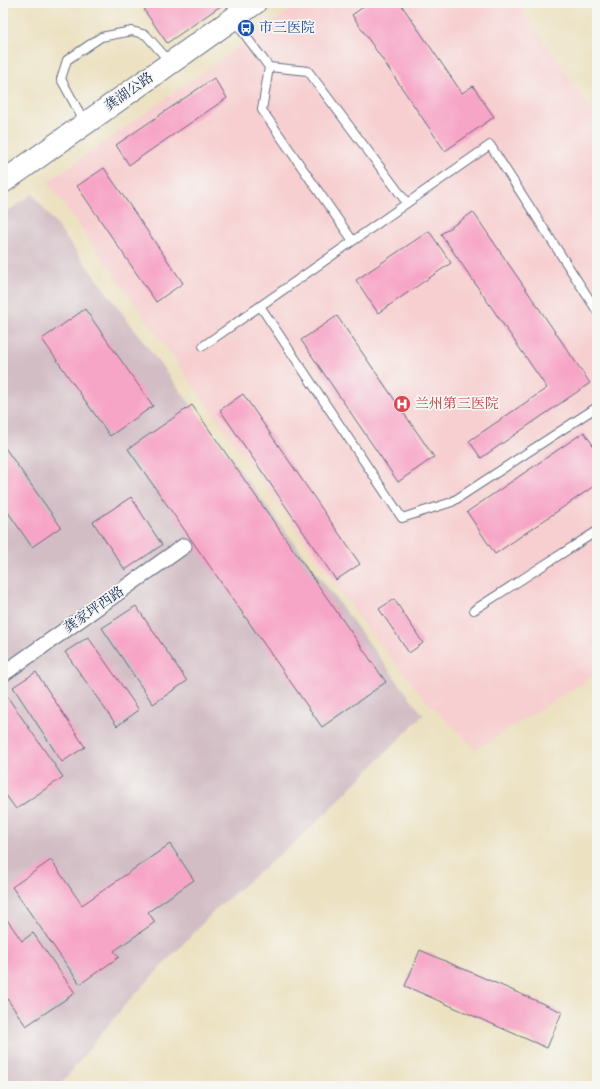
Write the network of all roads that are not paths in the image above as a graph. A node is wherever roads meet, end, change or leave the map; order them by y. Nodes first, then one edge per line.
1 (255, 3) edge
2 (233, 19) junction
3 (171, 63) junction
4 (269, 67) junction
5 (85, 124) junction
6 (3, 182) edge
7 (407, 203) junction
8 (353, 242) junction
9 (260, 306) junction
10 (597, 311) edge
11 (203, 346) dead end
12 (597, 407) edge
13 (597, 531) edge
14 (184, 546) dead end
15 (474, 610) dead end
16 (3, 674) edge

1 - 2 main road, 龚湖公路
2 - 3 main road, 龚湖公路
2 - 4 lane
3 - 5 main road, 龚湖公路
3 - 5 lane
4 - 7 lane
4 - 8 lane
5 - 6 main road, 龚湖公路
7 - 8 lane
7 - 10 lane
8 - 9 lane
9 - 11 lane
9 - 12 lane
13 - 15 lane
14 - 16 street, 龚家坪西路

